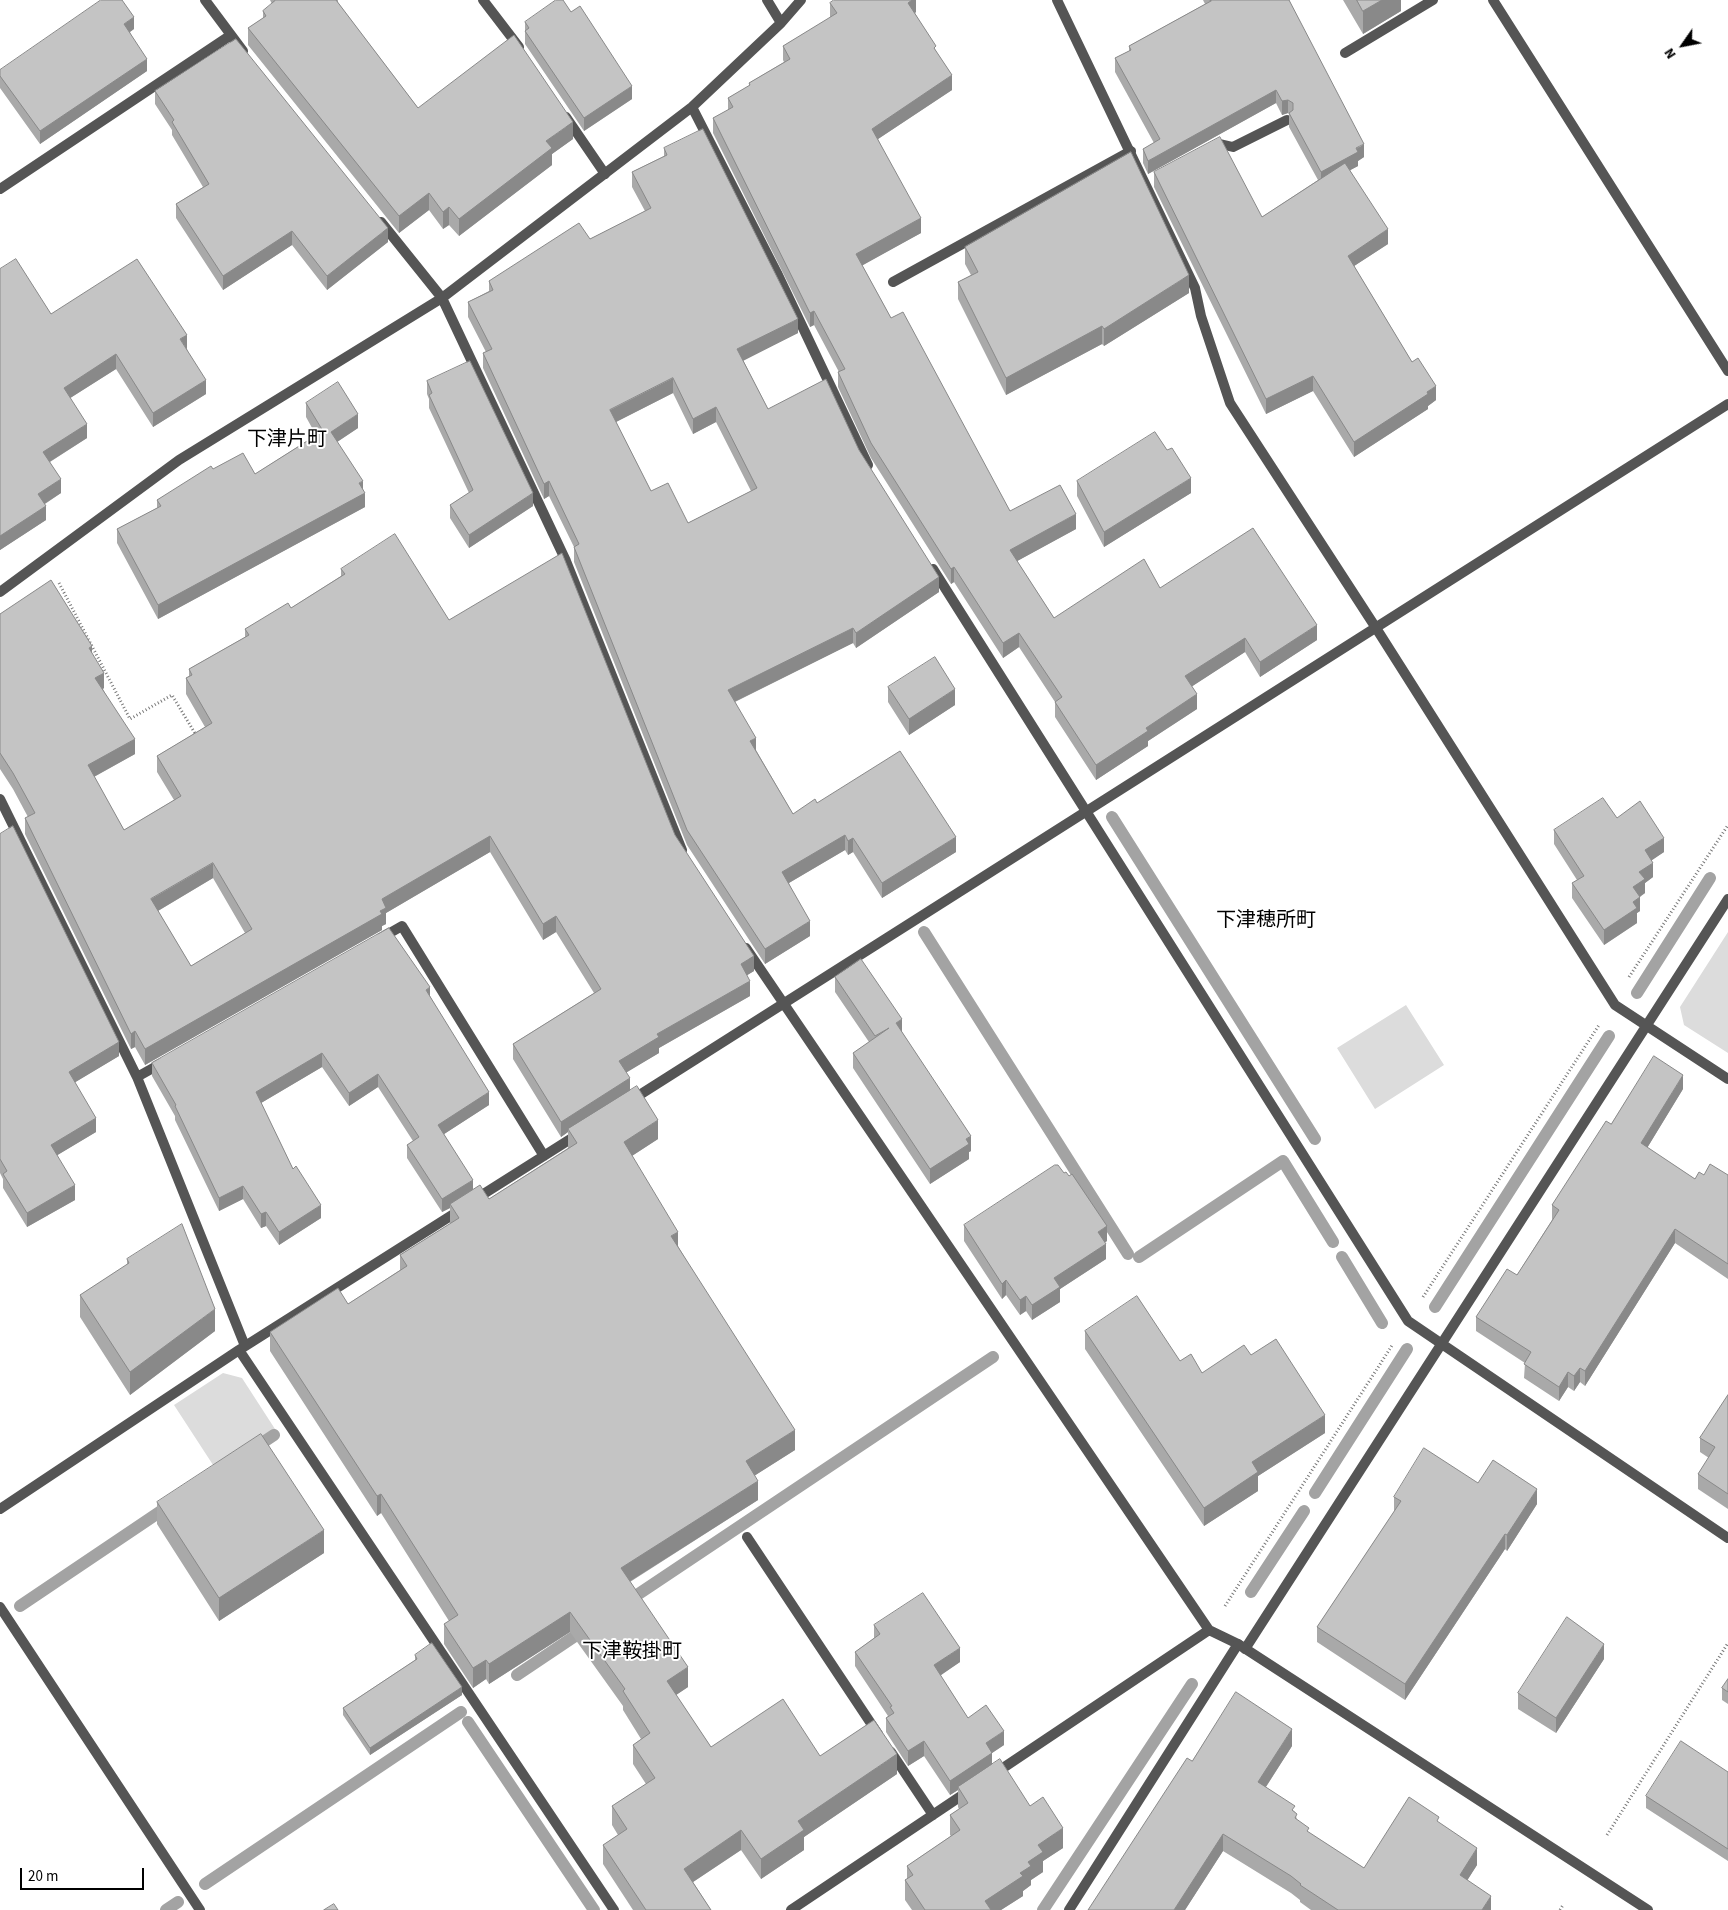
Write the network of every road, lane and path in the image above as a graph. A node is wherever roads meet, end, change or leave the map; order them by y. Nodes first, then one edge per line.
1 (205, 0) edge
2 (483, 0) edge
3 (767, 0) edge
4 (801, 0) edge
5 (1057, 0) edge
6 (1433, 0) edge
7 (1493, 0) edge
8 (781, 23) junction
9 (231, 36) junction
10 (1345, 53) dead end
11 (524, 54) edge
12 (249, 58) edge
13 (692, 107) junction
14 (562, 110) edge
15 (1287, 120) dead end
16 (1131, 152) junction
17 (1204, 153) edge
18 (605, 174) junction
19 (0, 189) edge
20 (372, 211) edge
21 (893, 282) dead end
22 (442, 298) junction
23 (1728, 371) edge
24 (1728, 404) edge
25 (876, 478) edge
26 (46, 558) junction
27 (928, 562) edge
28 (0, 592) edge
29 (1376, 628) junction
30 (198, 738) edge
31 (0, 799) edge
32 (1086, 812) junction
33 (1728, 825) edge
34 (686, 856) edge
35 (1728, 899) edge
36 (740, 938) edge
37 (369, 945) edge
38 (1613, 1002) junction
39 (783, 1004) junction
40 (1647, 1026) junction
41 (171, 1057) edge
42 (136, 1077) junction
43 (1728, 1078) edge
44 (618, 1109) edge
45 (586, 1130) edge
46 (544, 1156) junction
47 (1408, 1321) junction
48 (1441, 1344) junction
49 (242, 1348) junction
50 (0, 1509) edge
51 (747, 1537) dead end
52 (1728, 1538) edge
53 (0, 1607) edge
54 (1209, 1630) junction
55 (1728, 1643) edge
56 (1241, 1646) junction
57 (933, 1815) junction
58 (1607, 1835) dead end
59 (1563, 1906) dead end
60 (200, 1910) edge
61 (614, 1910) edge
62 (791, 1910) edge
63 (1069, 1910) edge
64 (1560, 1910) edge
65 (1648, 1910) edge

1 - 9 street
2 - 11 street
3 - 8 street
4 - 8 street
5 - 16 street
6 - 10 street
7 - 23 street
8 - 13 street
9 - 12 street
9 - 19 street
13 - 18 street
13 - 25 street
14 - 18 street
15 - 17 street
16 - 21 street
16 - 29 street
18 - 22 street
20 - 22 street
22 - 26 street
22 - 34 street
24 - 29 street
26 - 28 street
26 - 30 path
27 - 32 street
29 - 32 street
29 - 38 street
31 - 42 street
32 - 39 street
32 - 47 street
33 - 38 path
35 - 40 street
36 - 39 street
37 - 46 street
38 - 40 street
38 - 47 path
39 - 44 street
39 - 54 street
40 - 43 street
40 - 48 street
41 - 42 street
42 - 49 street
45 - 46 street
46 - 49 street
47 - 48 street
47 - 54 path
48 - 52 street
48 - 56 street
49 - 50 street
49 - 61 street
51 - 57 street
53 - 60 street
54 - 56 street
54 - 57 street
55 - 58 path
56 - 63 street
56 - 65 street
57 - 62 street
59 - 64 path

